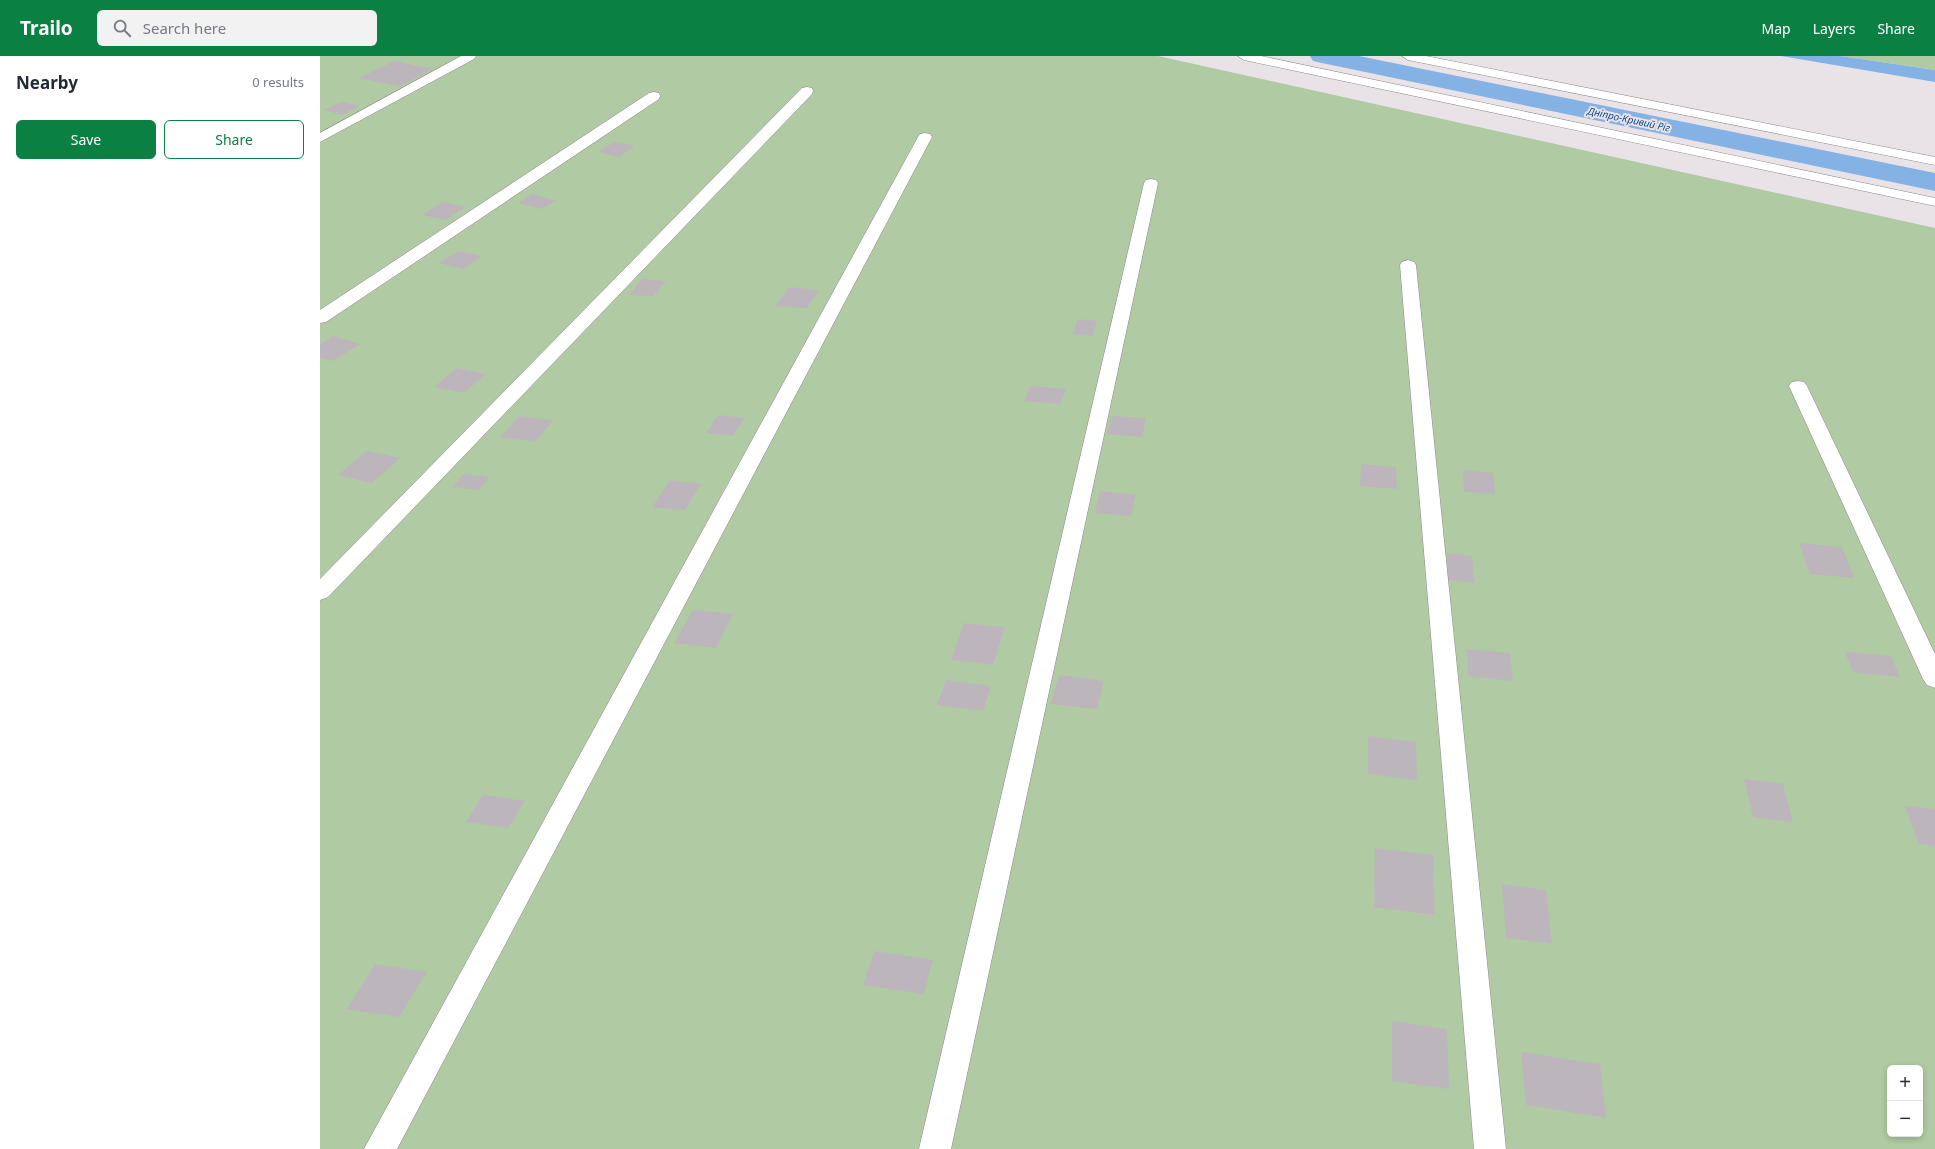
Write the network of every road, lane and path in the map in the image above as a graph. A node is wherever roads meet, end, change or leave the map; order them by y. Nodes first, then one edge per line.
1 (470, 56) edge
2 (1244, 56) edge
3 (1408, 56) edge
4 (807, 91) dead end
5 (654, 96) dead end
6 (925, 137) dead end
7 (320, 138) edge
8 (1935, 161) edge
9 (1151, 183) dead end
10 (1935, 202) edge
11 (1408, 265) dead end
12 (320, 318) edge
13 (1798, 386) dead end
14 (320, 592) edge
15 (1935, 679) edge
16 (380, 1149) edge
17 (935, 1149) edge
18 (1490, 1149) edge

1 - 7 street
2 - 10 street
3 - 8 street
4 - 14 street
5 - 12 street
6 - 16 street
9 - 17 street
11 - 18 street
13 - 15 street

